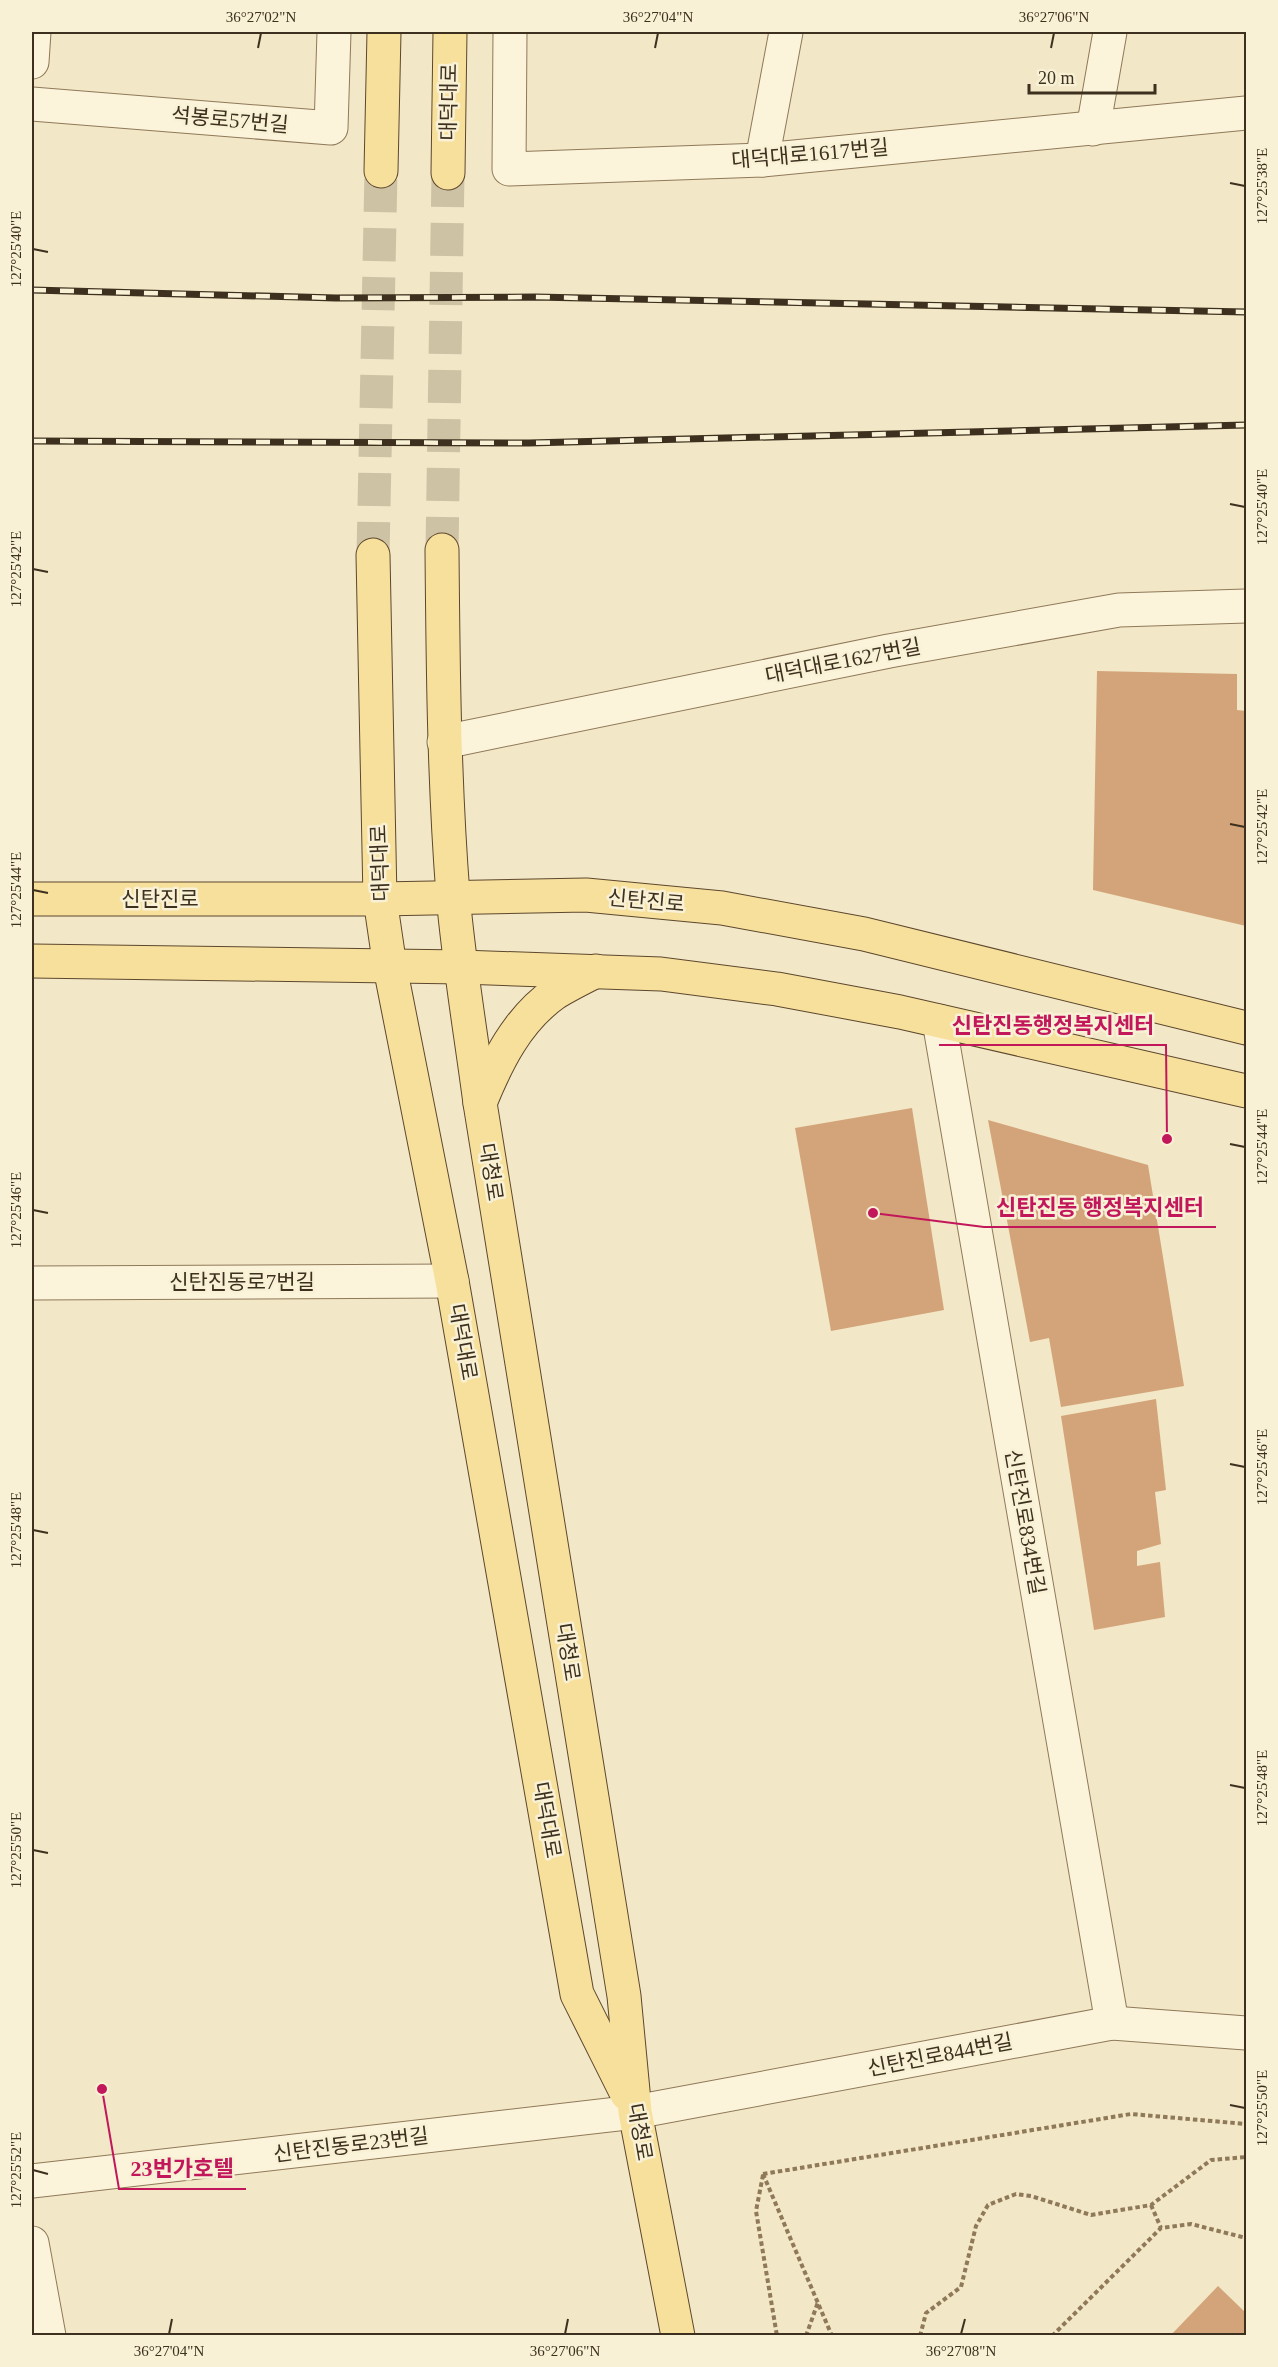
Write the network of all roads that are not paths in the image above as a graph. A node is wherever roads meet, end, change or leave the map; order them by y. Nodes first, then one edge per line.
1 (34, 32) edge
2 (334, 32) edge
3 (384, 32) edge
4 (450, 32) edge
5 (510, 32) edge
6 (786, 32) edge
7 (1110, 32) edge
8 (32, 62) edge
9 (32, 104) edge
10 (1246, 113) edge
11 (1093, 129) junction
12 (762, 160) junction
13 (381, 171) tunnel mouth
14 (448, 173) tunnel mouth
15 (442, 550) tunnel mouth
16 (373, 555) tunnel mouth
17 (1246, 606) edge
18 (444, 742) junction
19 (453, 897) junction
20 (32, 899) edge
21 (380, 899) junction
22 (32, 961) edge
23 (390, 967) junction
24 (462, 967) junction
25 (596, 971) junction
26 (939, 1021) junction
27 (1246, 1028) edge
28 (1246, 1090) edge
29 (480, 1103) junction
30 (452, 1281) junction
31 (32, 1283) edge
32 (1112, 2023) junction
33 (1246, 2032) edge
34 (635, 2112) junction
35 (32, 2181) edge
36 (32, 2243) edge
37 (49, 2336) edge
38 (678, 2336) edge

1 - 8 street
2 - 9 street, 석봉로57번길
3 - 13 main road
4 - 14 main road, 대덕대로
5 - 12 street, 대덕대로1617번길
6 - 12 street
7 - 11 street
10 - 11 street, 대덕대로1617번길
11 - 12 street, 대덕대로1617번길
15 - 18 main road
16 - 21 main road, 대덕대로
17 - 18 street, 대덕대로1627번길
18 - 19 main road
19 - 21 main road, 신탄진로
19 - 24 main road
19 - 27 main road, 신탄진로
20 - 21 main road, 신탄진로
21 - 23 main road, 대덕대로
22 - 23 main road
23 - 24 main road
23 - 30 main road, 대덕대로
24 - 25 main road
24 - 29 main road, 대청로
25 - 26 main road
25 - 29 main road
26 - 28 main road
26 - 32 street, 신탄진로834번길
29 - 34 main road, 대청로
30 - 31 street, 신탄진동로7번길
30 - 34 main road, 대덕대로
32 - 33 street, 신탄진로844번길
32 - 34 street, 신탄진로844번길
34 - 35 street, 신탄진동로23번길
34 - 38 main road, 대청로
36 - 37 street

